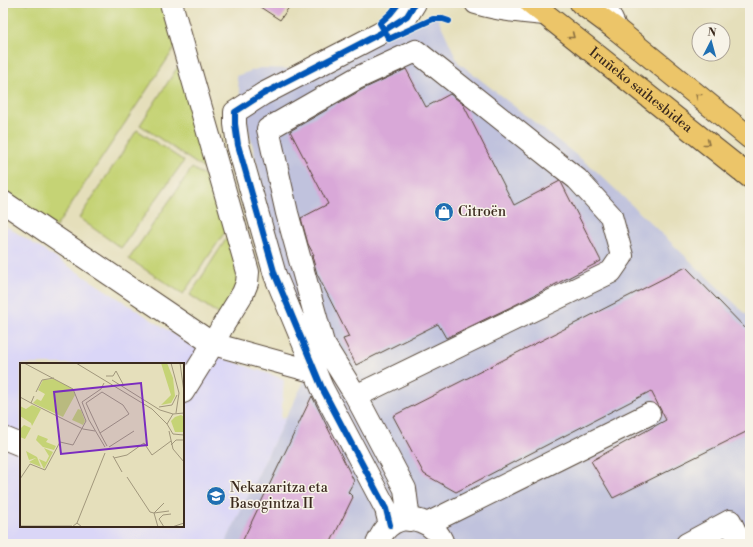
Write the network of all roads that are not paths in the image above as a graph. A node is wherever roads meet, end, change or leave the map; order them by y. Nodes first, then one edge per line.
1 (171, 3) edge
2 (415, 3) edge
3 (476, 3) edge
4 (581, 3) edge
5 (604, 3) edge
6 (538, 9) edge
7 (616, 29) junction
8 (750, 138) edge
9 (750, 177) edge
10 (3, 202) edge
11 (213, 344) junction
12 (315, 372) junction
13 (184, 390) edge
14 (356, 396) junction
15 (649, 414) dead end
16 (3, 439) edge
17 (20, 445) edge
18 (408, 523) junction
19 (377, 544) edge
20 (443, 544) edge
21 (687, 544) edge
22 (741, 544) edge

1 - 11 street
2 - 12 street
3 - 6 street
4 - 7 highway
5 - 7 street
6 -> 9 highway, Iruñeko saihesbidea
8 -> 7 highway
10 - 11 street
11 - 12 street
11 - 13 street
12 - 18 street
14 - 14 street
14 - 18 street
15 - 18 street
16 - 17 street
18 - 19 street
18 - 20 street
21 - 22 street

